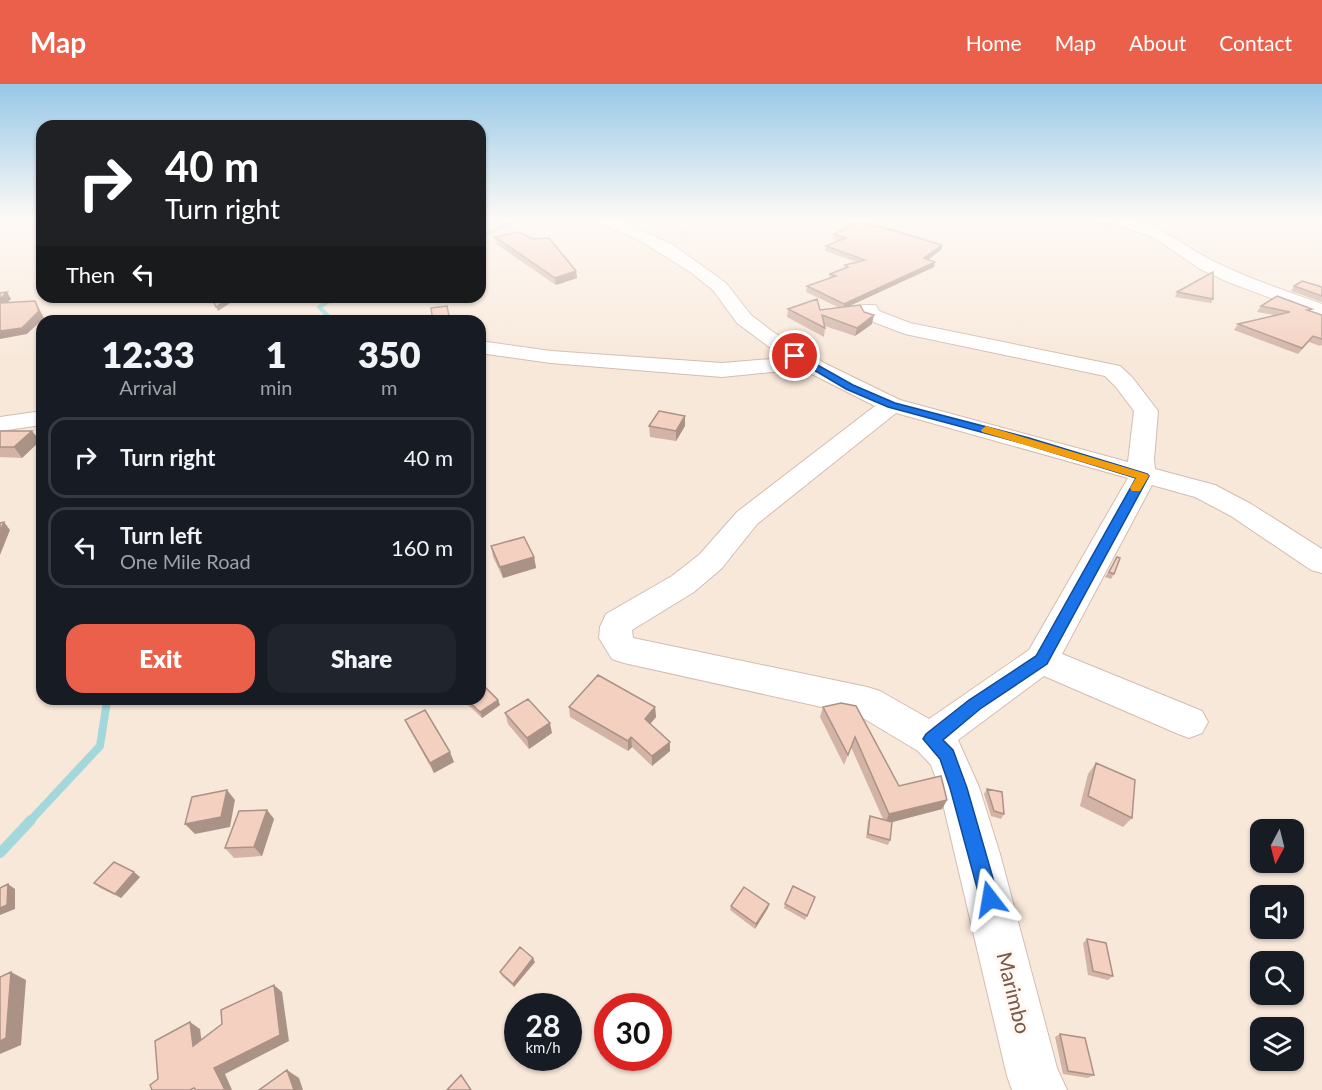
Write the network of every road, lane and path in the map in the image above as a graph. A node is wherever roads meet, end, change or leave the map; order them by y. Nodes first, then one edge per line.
1 (690, 266) edge
2 (1208, 266) edge
3 (869, 309) dead end
4 (1322, 311) edge
5 (486, 348) edge
6 (806, 362) junction
7 (892, 405) junction
8 (36, 419) edge
9 (0, 424) edge
10 (1143, 476) junction
11 (1322, 564) edge
12 (1041, 660) junction
13 (1189, 722) dead end
14 (931, 739) junction
15 (1040, 1090) edge

1 - 6 street
2 - 4 street
3 - 10 street
5 - 6 street
6 - 7 street
7 - 10 street
7 - 14 street, Marimbo
8 - 9 street
10 - 11 street
10 - 12 street
12 - 13 street
12 - 14 street
14 - 15 street, Marimbo

